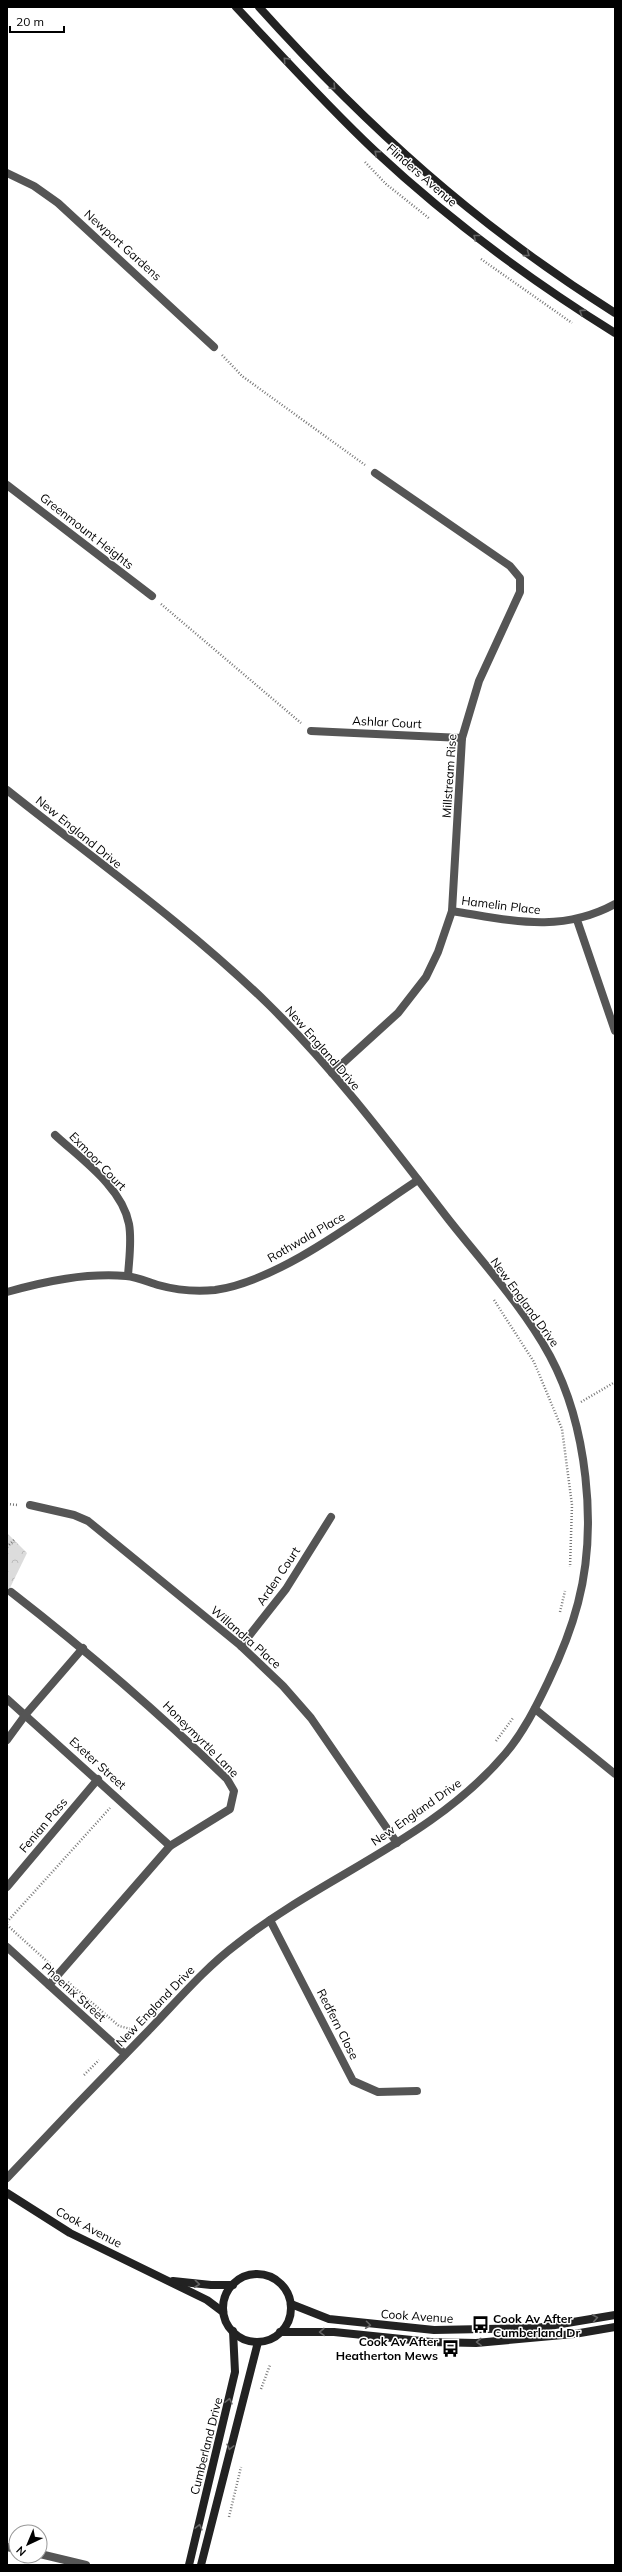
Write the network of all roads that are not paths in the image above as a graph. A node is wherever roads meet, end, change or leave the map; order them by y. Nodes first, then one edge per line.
1 (236, 7) edge
2 (259, 7) edge
3 (7, 173) edge
4 (615, 313) edge
5 (615, 333) edge
6 (214, 347) road end
7 (375, 472) road end
8 (7, 485) edge
9 (152, 596) road end
10 (310, 731) road end
11 (462, 738) junction
12 (7, 790) edge
13 (615, 904) edge
14 (452, 911) junction
15 (577, 920) junction
16 (615, 1031) edge
17 (332, 1073) junction
18 (55, 1135) dead end
19 (418, 1180) junction
20 (128, 1276) junction
21 (7, 1292) edge
22 (30, 1505) dead end
23 (331, 1517) dead end
24 (11, 1592) dead end
25 (241, 1646) junction
26 (83, 1648) junction
27 (7, 1699) edge
28 (535, 1709) junction
29 (26, 1714) junction
30 (7, 1740) edge
31 (615, 1774) edge
32 (98, 1779) junction
33 (397, 1843) junction
34 (170, 1846) junction
35 (7, 1887) edge
36 (270, 1920) junction
37 (7, 1947) edge
38 (49, 1985) junction
39 (125, 2054) junction
40 (417, 2091) dead end
41 (7, 2178) edge
42 (7, 2193) edge
43 (162, 2279) junction
44 (232, 2284) junction
45 (291, 2304) junction
46 (223, 2312) junction
47 (615, 2315) edge
48 (615, 2327) edge
49 (233, 2331) junction
50 (280, 2332) junction
51 (258, 2342) junction
52 (48, 2556) edge
53 (86, 2565) edge
54 (189, 2565) edge
55 (201, 2565) edge

5 -> 1 street, Flinders Avenue
2 -> 4 street, Flinders Avenue
3 - 6 street, Newport Gardens
7 - 11 street, Millstream Rise
8 - 9 street, Greenmount Heights
10 - 11 street, Ashlar Court
11 - 14 street, Millstream Rise
12 - 17 street, New England Drive
13 - 15 street, Hamelin Place
14 - 15 street, Hamelin Place
14 - 17 street, Millstream Rise
15 - 16 street
17 - 19 street, New England Drive
18 - 20 street, Exmoor Court
19 - 20 street, Rothwald Place
19 - 28 street, New England Drive
20 - 21 street, Rothwald Place
22 - 25 street, Willandra Place
23 - 25 street, Arden Court
24 - 26 street, Honeymyrtle Lane
25 - 33 street, Willandra Place
26 - 29 street
26 - 34 street, Honeymyrtle Lane
27 - 29 street, Exeter Street
28 - 31 street
28 - 33 street, New England Drive
29 - 30 street
29 - 32 street, Exeter Street
32 - 34 street, Exeter Street
32 - 35 street, Fenian Pass
33 - 36 street, New England Drive
34 - 38 street, Honeymyrtle Lane
36 - 39 street, New England Drive
36 - 40 street, Redfern Close
37 - 38 street, Phoenix Street
38 - 39 street, Phoenix Street
39 - 41 street, New England Drive
42 - 43 street, Cook Avenue
43 -> 44 street, Cook Avenue
43 - 46 street, Cook Avenue
44 - 45 street
44 - 46 street
45 -> 47 street, Cook Avenue
45 - 50 street
46 - 49 street
48 -> 50 street, Cook Avenue
49 - 51 street
54 -> 49 street, Cumberland Drive
50 - 51 street
51 -> 55 street, Cumberland Drive
52 - 53 street

